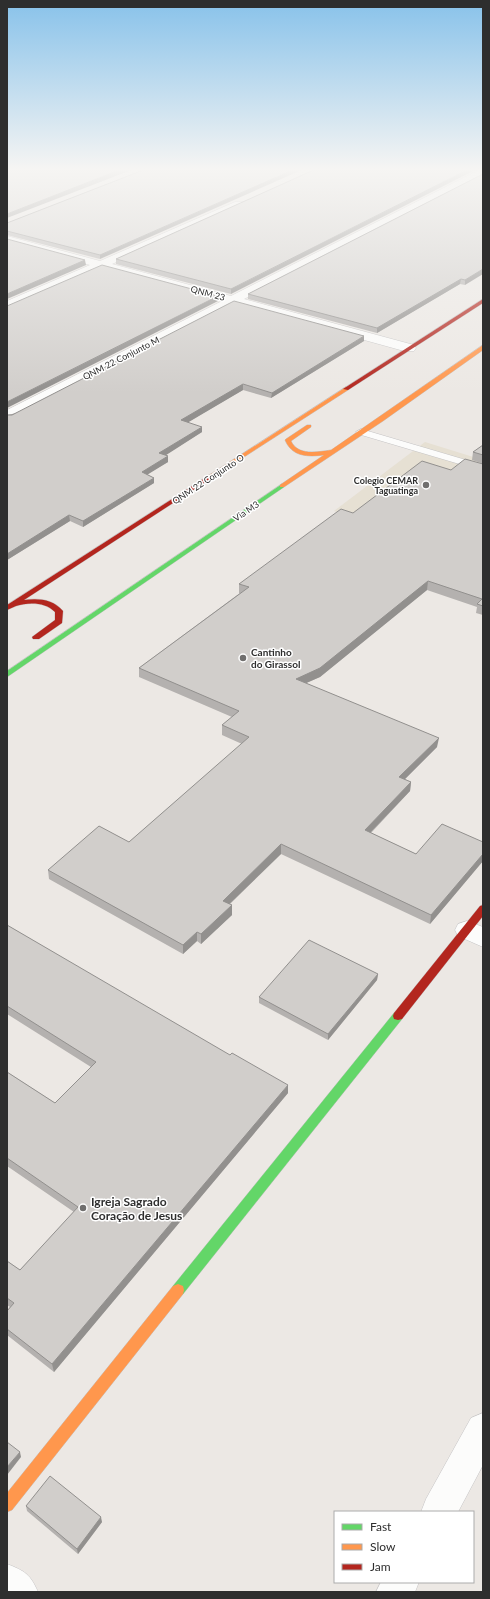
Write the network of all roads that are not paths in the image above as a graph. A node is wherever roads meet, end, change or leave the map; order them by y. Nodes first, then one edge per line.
1 (25, 244) edge
2 (149, 244) edge
3 (344, 244) edge
4 (102, 264) junction
5 (235, 300) junction
6 (483, 301) edge
7 (7, 306) edge
8 (483, 346) edge
9 (409, 348) junction
10 (462, 361) junction
11 (385, 365) junction
12 (476, 365) dead end
13 (344, 401) dead end
14 (7, 416) edge
15 (320, 418) dead end
16 (361, 432) junction
17 (333, 452) junction
18 (483, 468) edge
19 (9, 607) edge
20 (27, 643) dead end
21 (7, 675) edge
22 (483, 909) edge
23 (475, 934) edge
24 (483, 1430) edge
25 (7, 1505) edge
26 (440, 1511) edge
27 (7, 1582) edge
28 (400, 1583) edge
29 (19, 1592) edge
30 (395, 1592) edge

1 - 4 street, QNM 23
2 - 4 street
3 - 5 street, QNM 22 Conjunto M
4 - 5 street, QNM 23
4 - 7 street
5 - 9 street, QNM 23
5 - 14 street, QNM 22 Conjunto M
6 - 9 main road, QNM 22 Conjunto O
8 - 10 main road, Via M3
9 - 11 main road, QNM 22 Conjunto O
10 - 12 main road
10 - 16 main road, Via M3
11 - 13 main road
11 - 19 main road, QNM 22 Conjunto O
15 - 17 main road
16 - 17 main road, Via M3
16 - 18 lane
17 - 21 main road, Via M3
19 - 20 main road
22 - 23 main road
23 - 25 main road
24 - 26 street
27 - 29 street
28 - 30 street

